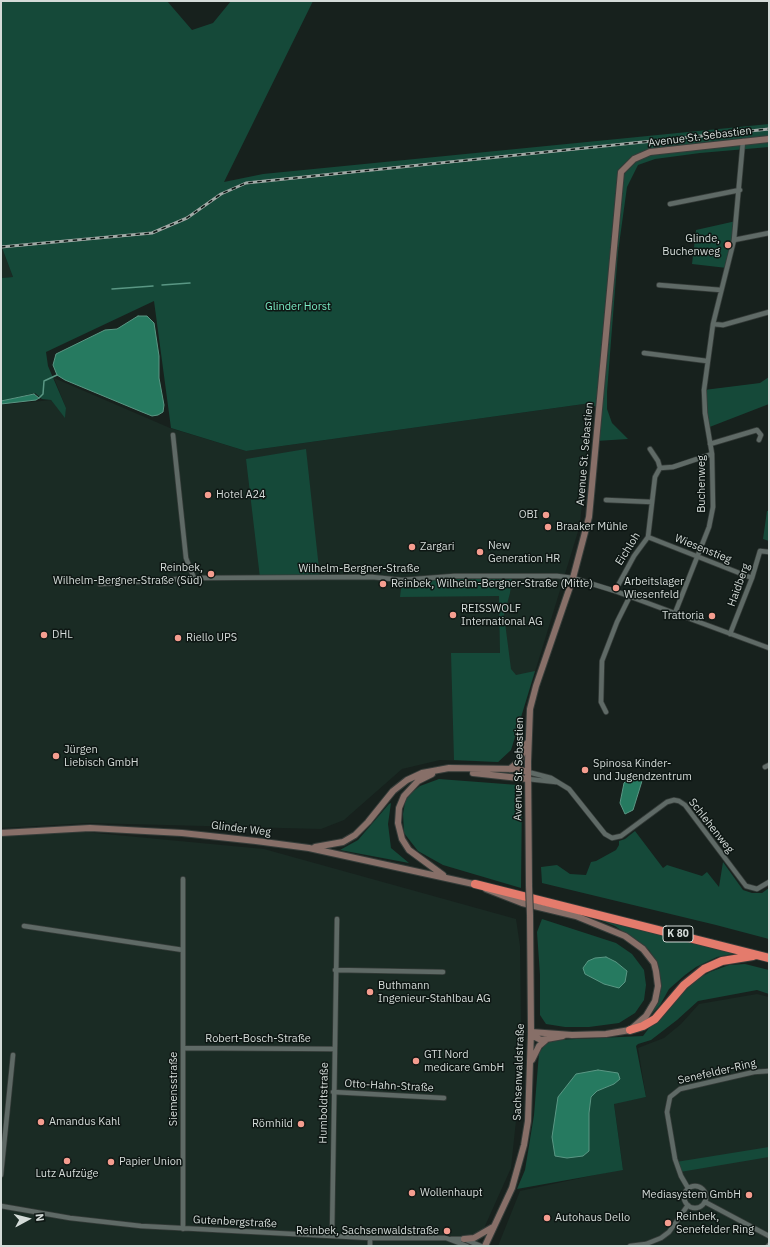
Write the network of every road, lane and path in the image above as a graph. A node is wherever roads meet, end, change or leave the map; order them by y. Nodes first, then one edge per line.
1 (769, 139) edge
2 (744, 141) junction
3 (740, 190) junction
4 (670, 204) dead end
5 (769, 233) edge
6 (734, 240) junction
7 (658, 285) dead end
8 (721, 290) junction
9 (769, 312) edge
10 (713, 324) junction
11 (644, 353) dead end
12 (707, 361) junction
13 (173, 435) dead end
14 (759, 440) dead end
15 (710, 444) junction
16 (650, 448) dead end
17 (712, 454) junction
18 (660, 468) junction
19 (606, 500) dead end
20 (652, 502) junction
21 (648, 537) junction
22 (769, 552) edge
23 (698, 558) junction
24 (194, 578) junction
25 (573, 578) junction
26 (752, 578) junction
27 (100, 584) dead end
28 (615, 591) junction
29 (630, 596) junction
30 (675, 613) junction
31 (730, 634) junction
32 (769, 648) edge
33 (606, 712) dead end
34 (528, 740) junction
35 (510, 769) junction
36 (528, 772) junction
37 (528, 779) junction
38 (565, 786) junction
39 (1, 832) edge
40 (309, 848) junction
41 (446, 877) junction
42 (183, 879) dead end
43 (769, 882) edge
44 (475, 884) junction
45 (530, 915) joint
46 (337, 919) dead end
47 (24, 926) dead end
48 (183, 950) junction
49 (760, 955) junction
50 (769, 958) edge
51 (335, 970) junction
52 (442, 972) dead end
53 (630, 1030) junction
54 (531, 1032) junction
55 (572, 1035) junction
56 (548, 1039) junction
57 (183, 1048) junction
58 (334, 1049) junction
59 (13, 1054) dead end
60 (530, 1064) junction
61 (769, 1071) edge
62 (334, 1092) junction
63 (444, 1098) dead end
64 (1, 1175) edge
65 (688, 1188) junction
66 (705, 1202) junction
67 (688, 1205) junction
68 (1, 1206) edge
69 (495, 1227) junction
70 (183, 1228) junction
71 (332, 1236) junction
72 (769, 1236) edge
73 (370, 1238) junction
74 (451, 1239) junction
75 (464, 1239) junction
76 (370, 1246) edge
77 (467, 1246) edge
78 (481, 1246) edge
79 (484, 1246) edge
80 (630, 1246) edge

1 - 2 main road, Avenue St. Sebastien
2 - 3 street, Buchenweg
2 - 25 main road, Avenue St. Sebastien
3 - 4 street
3 - 6 street, Buchenweg
5 - 6 street
6 - 8 street, Buchenweg
7 - 8 street
8 - 10 street, Buchenweg
9 - 10 street
10 - 12 street, Buchenweg
11 - 12 street
12 - 15 street, Buchenweg
13 - 24 street
14 - 15 street, Buchenweg
15 - 17 street, Buchenweg
16 - 18 street
17 - 18 street
17 - 23 street, Buchenweg
18 - 20 street, Eichloh
19 - 20 street
20 - 21 street, Eichloh
21 - 23 street, Wiesenstieg
21 - 28 street, Eichloh
22 - 26 street, Haidberg
23 - 26 street, Wiesenstieg
23 - 30 street, Buchenweg
24 - 25 street, Wilhelm-Bergner-Straße
24 - 27 street, Wilhelm-Bergner-Straße
25 - 28 street, Wilhelm-Bergner-Straße
25 - 34 main road, Avenue St. Sebastien
26 - 31 street, Haidberg
28 - 29 street, Wilhelm-Bergner-Straße
29 - 30 street, Wilhelm-Bergner-Straße
29 - 33 street
30 - 31 street, Wilhelm-Bergner-Straße
31 - 32 street, Wilhelm-Bergner-Straße
34 - 35 main road
34 - 36 main road, Avenue St. Sebastien
35 - 36 main road
35 - 40 main road
36 - 37 main road, Avenue St. Sebastien
36 - 38 street, Schlehenweg
37 - 38 street, Schlehenweg
37 - 41 main road
37 - 45 main road, Avenue St. Sebastien, bridge
38 - 43 street, Schlehenweg
39 - 40 main road, Glinder Weg / K 80
40 - 41 main road, Glinder Weg / K 80
41 - 44 main road, Glinder Weg / K 80
42 - 48 street, Siemensstraße
44 - 49 highway, K 80
44 - 53 main road, Glinder Weg
45 - 54 main road, Sachsenwaldstraße
46 - 51 street, Humboldtstraße
47 - 48 street
48 - 57 street, Siemensstraße
49 - 50 highway, K 80
49 - 53 highway
51 - 52 street
51 - 58 street, Humboldtstraße
53 - 55 main road
54 - 55 main road
54 - 56 main road
54 - 60 main road, Sachsenwaldstraße
55 - 56 main road
56 - 60 main road
57 - 58 street, Robert-Bosch-Straße
57 - 70 street, Siemensstraße
58 - 62 street, Humboldtstraße
59 - 64 street
60 - 69 main road, Sachsenwaldstraße
61 - 65 street, Senefelder-Ring
62 - 63 street, Otto-Hahn-Straße
62 - 71 street, Humboldtstraße
65 - 66 street
65 - 67 street, Senefelder-Ring
66 - 67 street
66 - 72 street
67 - 80 street
68 - 70 street, Gutenbergstraße
69 - 75 main road
69 - 79 main road, Sachsenwaldstraße
70 - 71 street, Gutenbergstraße
71 - 73 street, Gutenbergstraße
73 - 74 street, Gutenbergstraße
73 - 76 street
74 - 75 street
74 - 77 street, Gutenbergstraße
75 - 78 street

